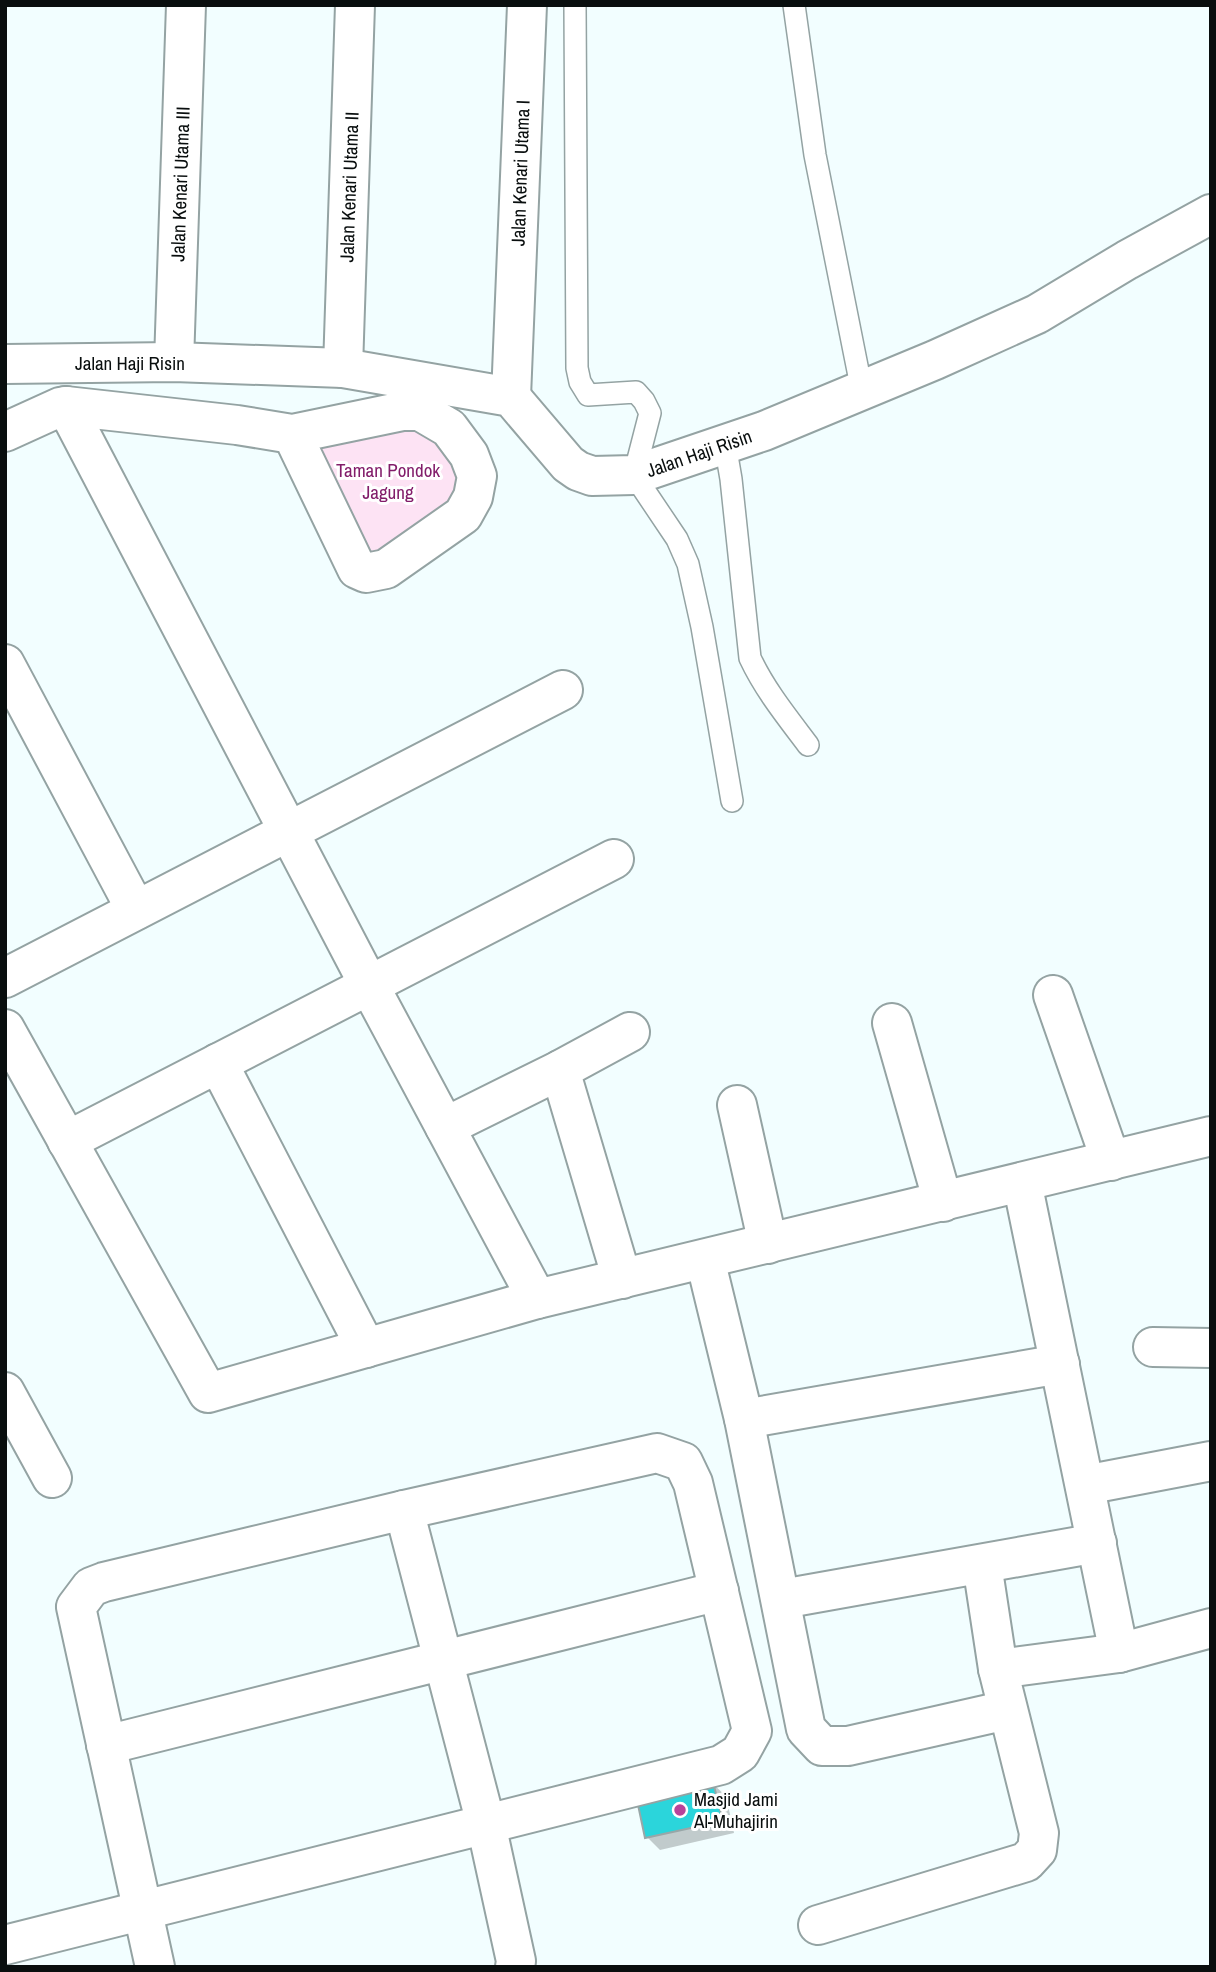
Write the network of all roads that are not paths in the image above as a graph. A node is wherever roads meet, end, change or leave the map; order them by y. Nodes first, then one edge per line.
1 (186, 5) edge
2 (355, 5) edge
3 (527, 5) edge
4 (575, 5) edge
5 (794, 5) edge
6 (1211, 214) edge
7 (174, 362) junction
8 (5, 364) edge
9 (343, 368) junction
10 (862, 391) junction
11 (511, 397) junction
12 (66, 405) junction
13 (5, 432) edge
14 (292, 434) junction
15 (725, 443) junction
16 (635, 475) junction
17 (5, 664) edge
18 (563, 690) dead end
19 (808, 745) dead end
20 (732, 801) dead end
21 (289, 832) junction
22 (614, 859) dead end
23 (136, 910) junction
24 (5, 978) edge
25 (369, 985) junction
26 (1053, 995) dead end
27 (892, 1023) dead end
28 (630, 1032) dead end
29 (6, 1034) edge
30 (218, 1063) junction
31 (560, 1070) junction
32 (737, 1105) dead end
33 (445, 1127) junction
34 (1211, 1136) edge
35 (67, 1141) junction
36 (1111, 1161) junction
37 (1023, 1182) junction
38 (943, 1202) junction
39 (768, 1244) junction
40 (705, 1259) junction
41 (622, 1279) junction
42 (537, 1299) junction
43 (1153, 1347) dead end
44 (366, 1348) junction
45 (1211, 1349) edge
46 (1060, 1364) junction
47 (5, 1392) edge
48 (744, 1419) junction
49 (1211, 1461) edge
50 (52, 1478) dead end
51 (1085, 1485) junction
52 (404, 1510) junction
53 (1097, 1543) junction
54 (982, 1564) junction
55 (719, 1591) junction
56 (782, 1599) junction
57 (1211, 1628) edge
58 (1119, 1653) junction
59 (443, 1661) junction
60 (998, 1669) junction
61 (1007, 1710) junction
62 (106, 1745) junction
63 (486, 1824) junction
64 (143, 1910) junction
65 (818, 1925) dead end
66 (5, 1945) edge
67 (5, 1952) edge
68 (9, 1967) edge
69 (155, 1967) edge
70 (515, 1967) edge

1 - 7 street, Jalan Kenari Utama III
2 - 9 street, Jalan Kenari Utama II
3 - 11 street, Jalan Kenari Utama I
4 - 16 lane
5 - 10 lane
6 - 10 street, Jalan Haji Risin
7 - 8 street, Jalan Haji Risin
7 - 9 street, Jalan Haji Risin
9 - 11 street, Jalan Haji Risin
10 - 15 street, Jalan Haji Risin
11 - 16 street, Jalan Haji Risin
12 - 13 street
12 - 14 street
12 - 21 street
14 - 14 street
15 - 16 street, Jalan Haji Risin
15 - 19 lane
16 - 20 lane
17 - 23 street
18 - 21 street
21 - 23 street
21 - 25 street
22 - 25 street
23 - 24 street
25 - 30 street
25 - 33 street
26 - 36 street
27 - 38 street
28 - 31 street
29 - 35 street
30 - 35 street
30 - 44 street
31 - 33 street
31 - 41 street
32 - 39 street
33 - 42 street
34 - 36 street
35 - 44 street
36 - 37 street
37 - 38 street
37 - 46 street
38 - 39 street
39 - 40 street
40 - 41 street
40 - 48 street
41 - 42 street
42 - 44 street
43 - 45 street
46 - 48 street
46 - 51 street
47 - 50 street
48 - 56 street
49 - 51 street
51 - 53 street
52 - 55 street
52 - 59 street
52 - 62 street
53 - 54 street
53 - 58 street
54 - 56 street
54 - 60 street
55 - 59 street
55 - 63 street
56 - 61 street
57 - 58 street
58 - 60 street
59 - 62 street
59 - 63 street
60 - 61 street
61 - 65 street
62 - 64 street
63 - 64 street
63 - 70 street
64 - 66 street
64 - 69 street
67 - 68 street

